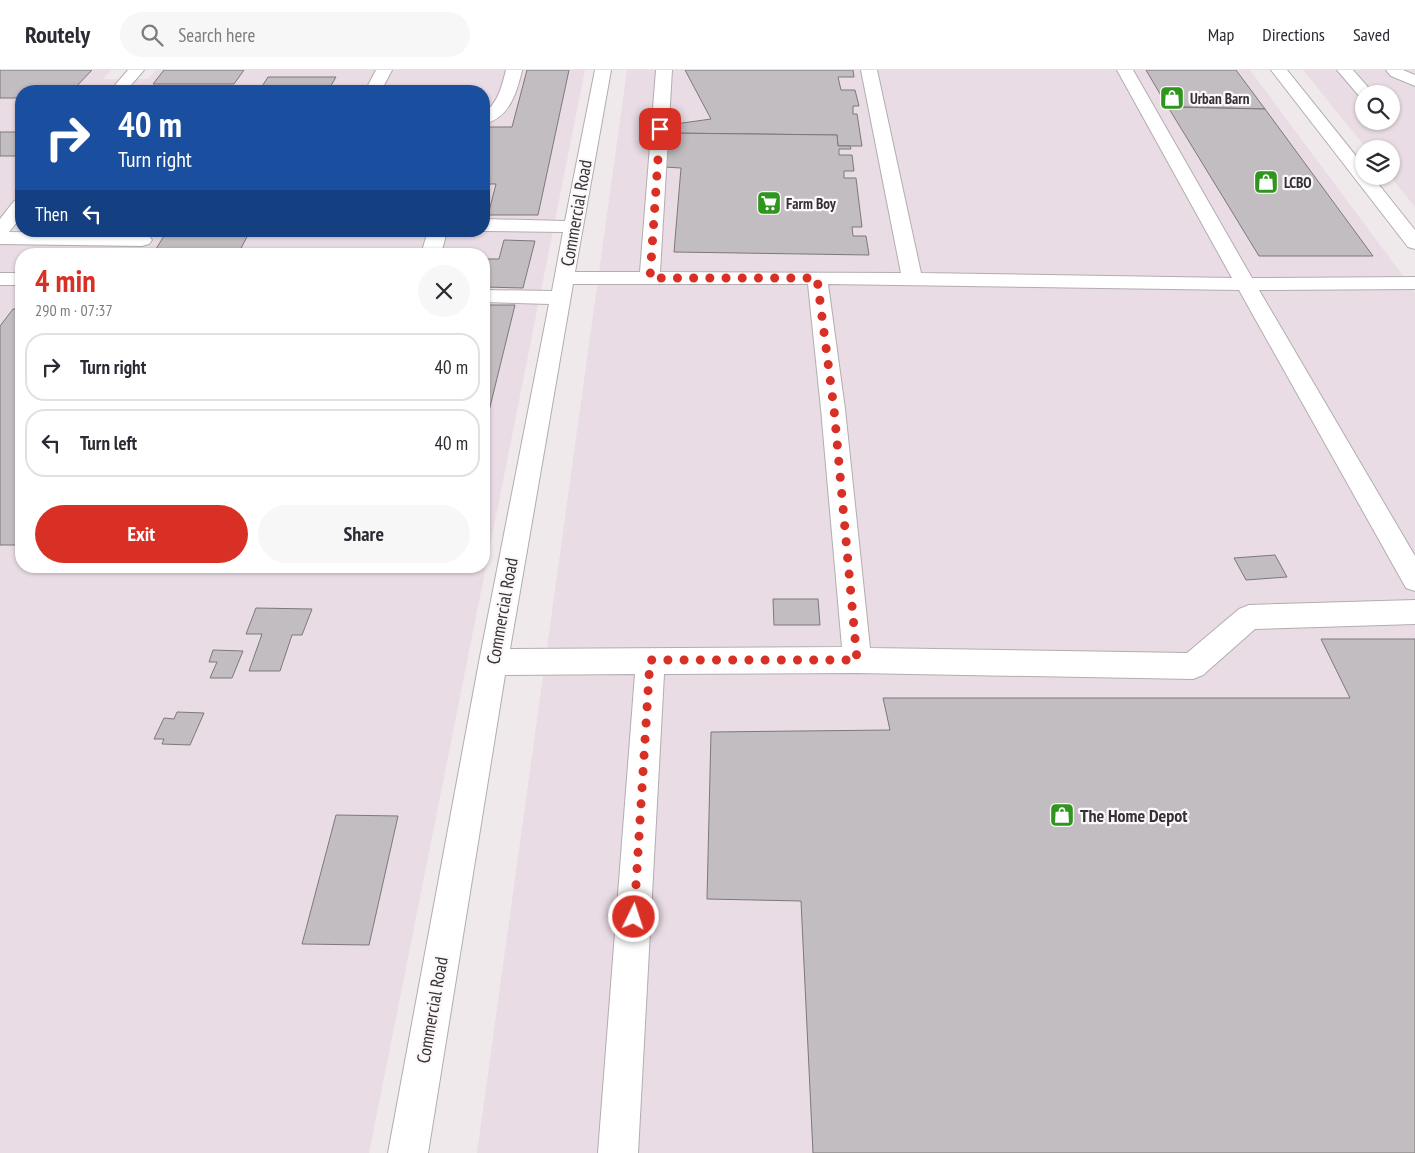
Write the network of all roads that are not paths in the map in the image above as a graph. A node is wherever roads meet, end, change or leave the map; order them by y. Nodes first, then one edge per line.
1 (136, 70) edge
2 (384, 70) edge
3 (514, 70) edge
4 (603, 70) edge
5 (664, 70) edge
6 (870, 70) edge
7 (1125, 70) edge
8 (1279, 70) edge
9 (1345, 70) edge
10 (1394, 70) edge
11 (1415, 81) edge
12 (123, 85) edge
13 (376, 85) edge
14 (1358, 85) edge
15 (490, 117) edge
16 (15, 213) edge
17 (490, 224) edge
18 (574, 227) junction
19 (0, 231) edge
20 (0, 238) edge
21 (141, 242) edge
22 (1415, 244) edge
23 (650, 278) junction
24 (817, 278) junction
25 (0, 279) edge
26 (15, 280) edge
27 (912, 280) junction
28 (1415, 283) edge
29 (1245, 284) junction
30 (562, 288) junction
31 (490, 295) edge
32 (1415, 580) edge
33 (1415, 612) edge
34 (650, 660) junction
35 (857, 660) junction
36 (493, 662) junction
37 (408, 1153) edge
38 (618, 1153) edge

1 - 12 street
2 - 13 street
3 - 15 street
4 - 18 street, Commercial Road
5 - 23 street
6 - 27 street
7 - 29 street
8 - 22 street
9 - 14 street
10 - 11 street
16 - 19 street
17 - 18 street
18 - 30 street, Commercial Road
20 - 21 street
23 - 24 street
23 - 30 street
24 - 27 street
24 - 35 street
25 - 26 street
27 - 29 street
28 - 29 street
29 - 32 street
30 - 31 street
30 - 36 street, Commercial Road
33 - 35 street
34 - 35 street
34 - 36 street
34 - 38 street
36 - 37 street, Commercial Road

